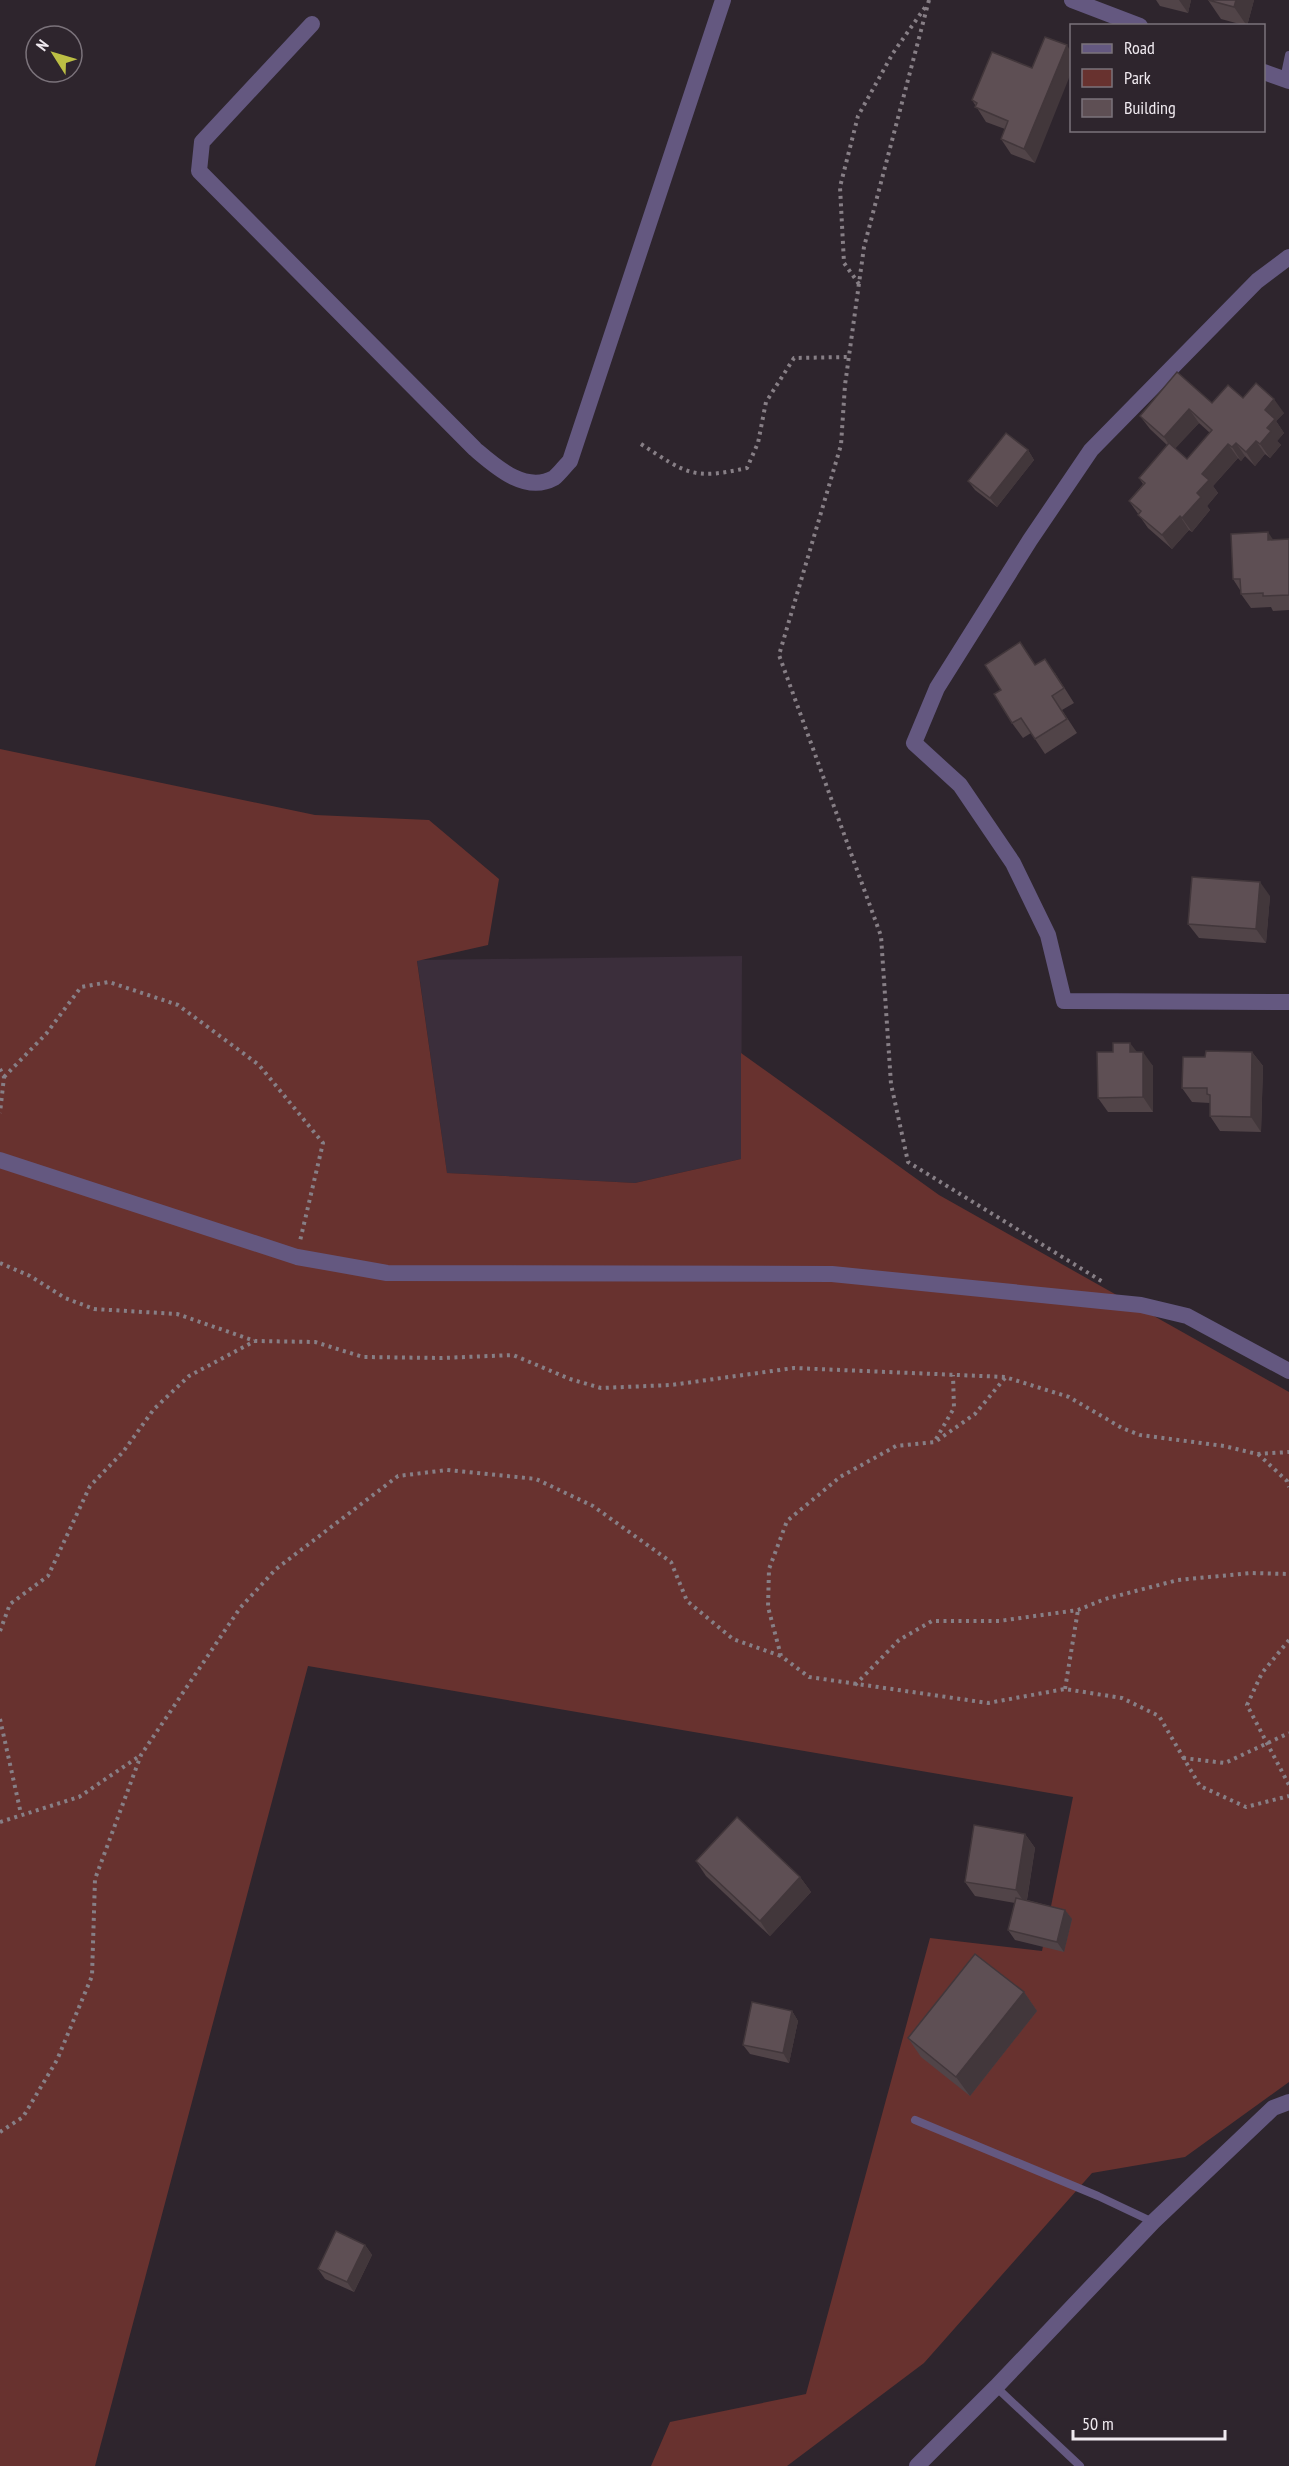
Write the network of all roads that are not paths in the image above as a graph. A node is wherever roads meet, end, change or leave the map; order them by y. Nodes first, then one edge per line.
1 (723, 0) edge
2 (1072, 0) edge
3 (312, 24) dead end
4 (1135, 24) edge
5 (1289, 55) edge
6 (1265, 73) edge
7 (1286, 80) edge
8 (1289, 257) edge
9 (1289, 1002) edge
10 (0, 1160) edge
11 (1289, 1371) edge
12 (1289, 2102) edge
13 (915, 2120) dead end
14 (1153, 2222) junction
15 (996, 2387) junction
16 (916, 2466) edge
17 (1080, 2466) edge

1 - 3 street
2 - 4 street
5 - 7 lane
6 - 7 street
8 - 9 street
10 - 11 street
12 - 14 street
13 - 14 lane
14 - 15 street
15 - 16 street
15 - 17 lane

